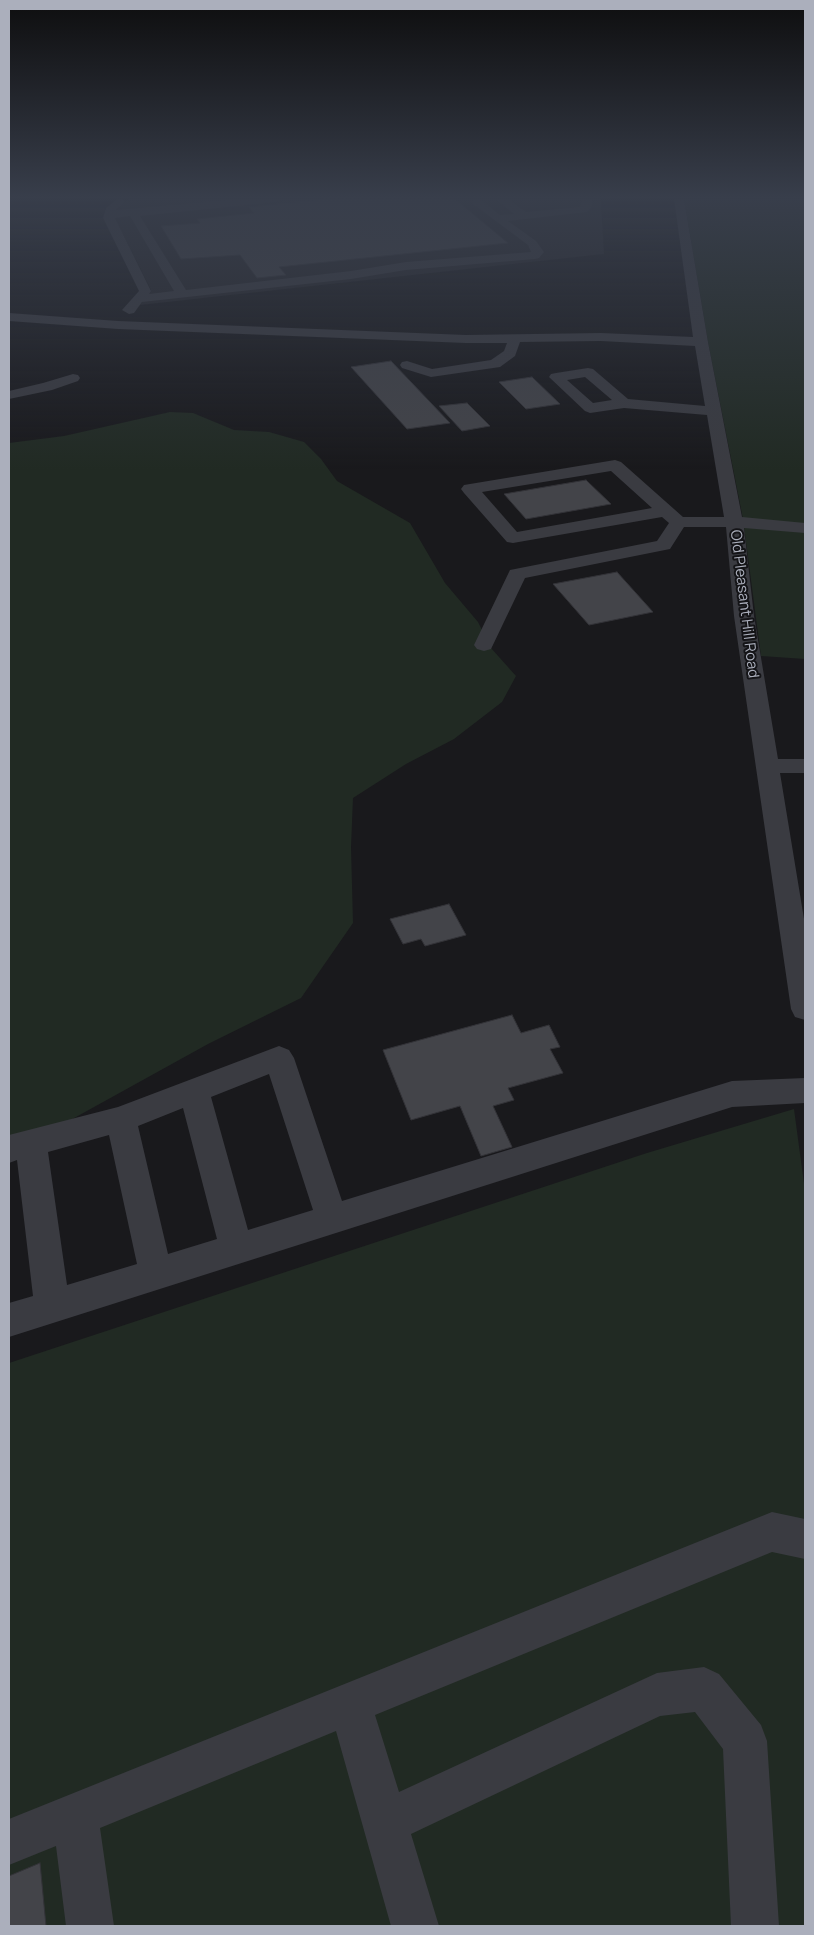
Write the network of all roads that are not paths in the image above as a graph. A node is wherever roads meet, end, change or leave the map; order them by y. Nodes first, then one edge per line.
1 (144, 289) edge
2 (179, 289) edge
3 (224, 289) edge
4 (693, 289) edge
5 (182, 294) junction
6 (138, 299) junction
7 (9, 317) edge
8 (118, 325) junction
9 (392, 336) junction
10 (515, 338) junction
11 (701, 342) junction
12 (73, 378) dead end
13 (9, 395) edge
14 (624, 403) dead end
15 (712, 411) junction
16 (672, 517) junction
17 (734, 522) junction
18 (805, 528) edge
19 (484, 645) dead end
20 (767, 766) junction
21 (805, 766) edge
22 (796, 885) edge
23 (805, 1009) edge
24 (194, 1090) junction
25 (805, 1091) edge
26 (121, 1119) junction
27 (20, 1146) edge
28 (332, 1219) junction
29 (236, 1249) junction
30 (156, 1274) junction
31 (52, 1306) junction
32 (9, 1320) edge
33 (805, 1539) edge
34 (350, 1703) junction
35 (75, 1816) junction
36 (385, 1822) junction
37 (9, 1842) edge
38 (90, 1926) edge
39 (415, 1926) edge
40 (755, 1926) edge

1 - 6 street
2 - 5 street
3 - 5 street
4 - 11 street, Old Pleasant Hill Road
5 - 6 street
6 - 8 street
7 - 8 street
8 - 9 street
9 - 10 street
9 - 10 street
10 - 11 street
11 - 15 street, Old Pleasant Hill Road
12 - 13 street
14 - 15 street
15 - 17 street, Old Pleasant Hill Road
16 - 16 street
16 - 17 street
16 - 19 street
17 - 18 street
17 - 20 street, Old Pleasant Hill Road
20 - 21 street
20 - 22 street, Old Pleasant Hill Road
22 - 23 street, Old Pleasant Hill Road
24 - 26 street
24 - 28 street
24 - 29 street
25 - 28 street
26 - 27 street
26 - 30 street
27 - 31 street
28 - 29 street
29 - 30 street
30 - 31 street
31 - 32 street
33 - 34 street
34 - 35 street
34 - 36 street
35 - 37 street
35 - 38 street
36 - 39 street
36 - 40 street

